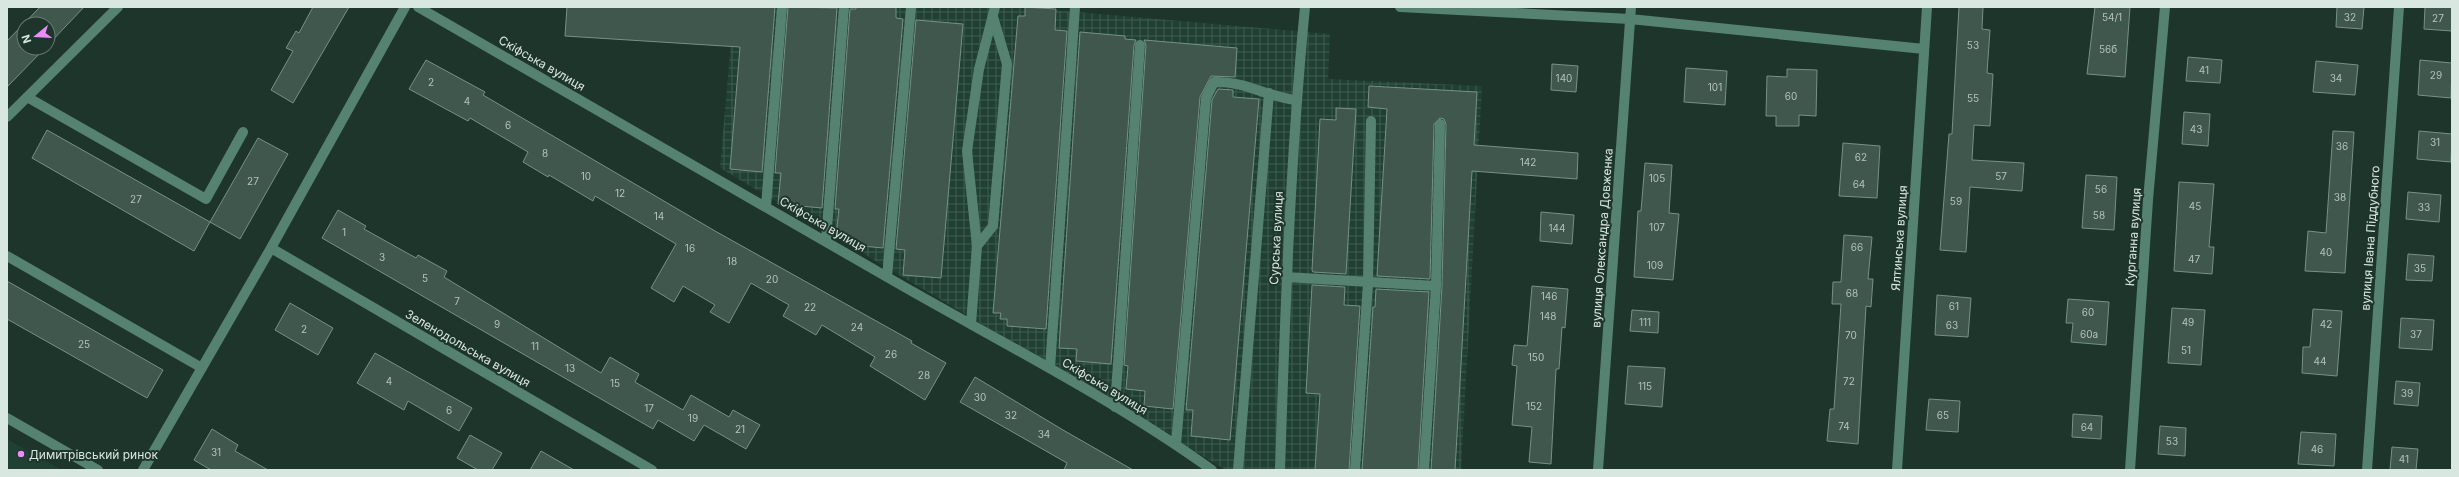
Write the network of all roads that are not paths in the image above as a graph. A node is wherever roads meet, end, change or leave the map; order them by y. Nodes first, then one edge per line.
1 (118, 7) edge
2 (405, 7) edge
3 (418, 7) edge
4 (782, 7) edge
5 (844, 7) edge
6 (910, 7) edge
7 (1075, 7) edge
8 (1305, 7) edge
9 (1400, 7) edge
10 (1631, 7) edge
11 (1926, 7) edge
12 (2165, 7) edge
13 (2399, 7) edge
14 (994, 12) edge
15 (1630, 20) junction
16 (1140, 45) dead end
17 (1924, 49) junction
18 (1269, 93) junction
19 (28, 97) junction
20 (1296, 100) junction
21 (7, 117) edge
22 (1371, 121) dead end
23 (1440, 124) dead end
24 (243, 132) dead end
25 (766, 206) junction
26 (826, 241) junction
27 (978, 246) junction
28 (271, 248) junction
29 (7, 256) edge
30 (887, 277) junction
31 (1286, 277) junction
32 (1368, 283) junction
33 (1436, 286) junction
34 (971, 324) junction
35 (202, 368) junction
36 (1050, 368) junction
37 (1115, 407) junction
38 (7, 418) edge
39 (1176, 444) junction
40 (98, 470) edge
41 (143, 470) edge
42 (652, 470) edge
43 (1212, 470) edge
44 (1238, 470) edge
45 (1280, 470) edge
46 (1355, 470) edge
47 (1424, 470) edge
48 (1598, 470) edge
49 (1897, 470) edge
50 (2130, 470) edge
51 (2367, 470) edge

1 - 19 street
2 - 28 street
3 - 25 street, Скіфська вулиця
4 - 25 street
5 - 26 street
6 - 30 street
7 - 36 street
8 - 20 street, Сурська вулиця
9 - 15 street
10 - 15 street, вулиця Олександра Довженка
11 - 17 street, Ялтинська вулиця
12 - 50 street, Курганна вулиця
13 - 51 street, вулиця Івана Піддубного
14 - 27 street
14 - 27 street
15 - 17 street
15 - 48 street, вулиця Олександра Довженка
16 - 37 street
17 - 49 street, Ялтинська вулиця
18 - 20 street
18 - 39 street
18 - 44 street
19 - 21 street
19 - 24 street
20 - 31 street, Сурська вулиця
22 - 32 street
23 - 33 street
25 - 26 street, Скіфська вулиця
26 - 30 street, Скіфська вулиця
27 - 34 street
28 - 35 street
28 - 42 street, Зеленодольська вулиця
29 - 35 street
30 - 34 street, Скіфська вулиця
31 - 32 street
31 - 45 street, Сурська вулиця
32 - 33 street
32 - 46 street
33 - 47 street
34 - 36 street, Скіфська вулиця
35 - 41 street
36 - 37 street, Скіфська вулиця
37 - 39 street, Скіфська вулиця
38 - 40 street
39 - 43 street, Скіфська вулиця

